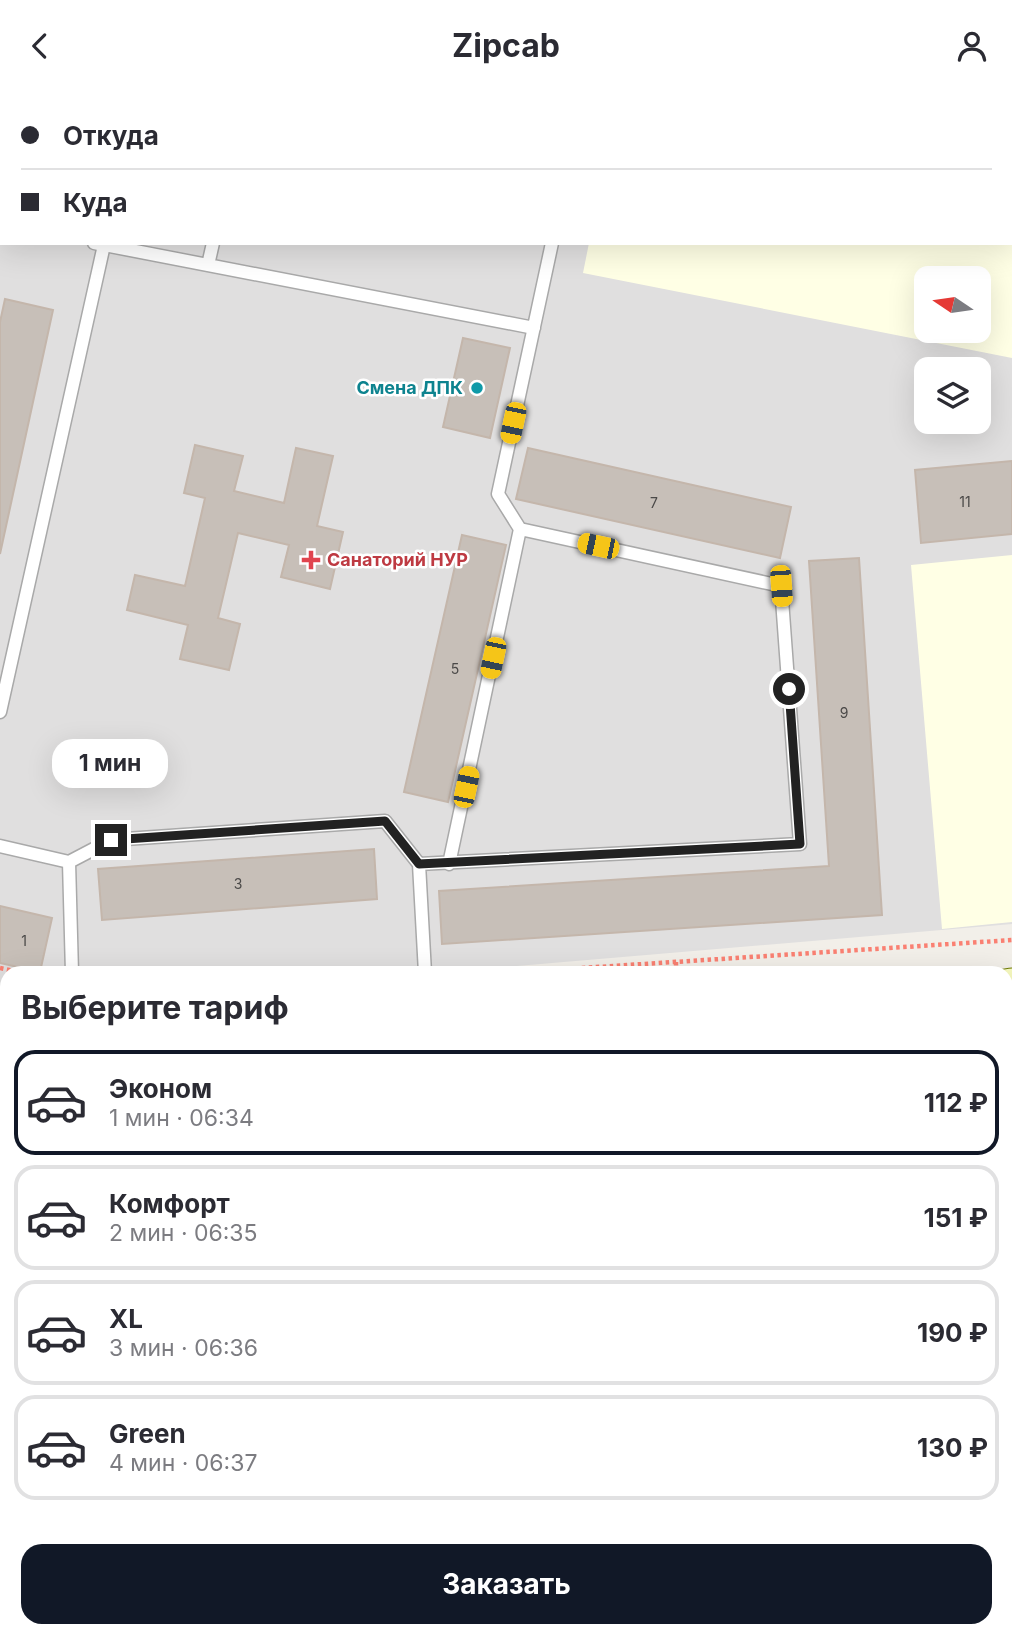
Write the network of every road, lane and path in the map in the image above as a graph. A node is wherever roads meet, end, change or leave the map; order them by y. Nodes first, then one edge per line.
1 (99, 245) edge
2 (104, 245) edge
3 (213, 245) edge
4 (552, 245) edge
5 (208, 265) junction
6 (534, 328) junction
7 (520, 529) junction
8 (0, 712) edge
9 (0, 846) edge
10 (69, 862) junction
11 (419, 864) junction
12 (449, 864) junction
13 (1012, 940) edge
14 (676, 962) junction
15 (72, 966) edge
16 (425, 966) edge
17 (614, 966) edge
18 (676, 966) edge

1 - 8 lane
2 - 5 lane
3 - 5 lane
4 - 6 lane
5 - 6 lane
6 - 7 lane
7 - 12 lane
7 - 12 lane
9 - 10 lane
10 - 11 lane
10 - 15 lane
11 - 12 lane
11 - 16 lane
13 - 14 path
14 - 17 path
14 - 18 path

